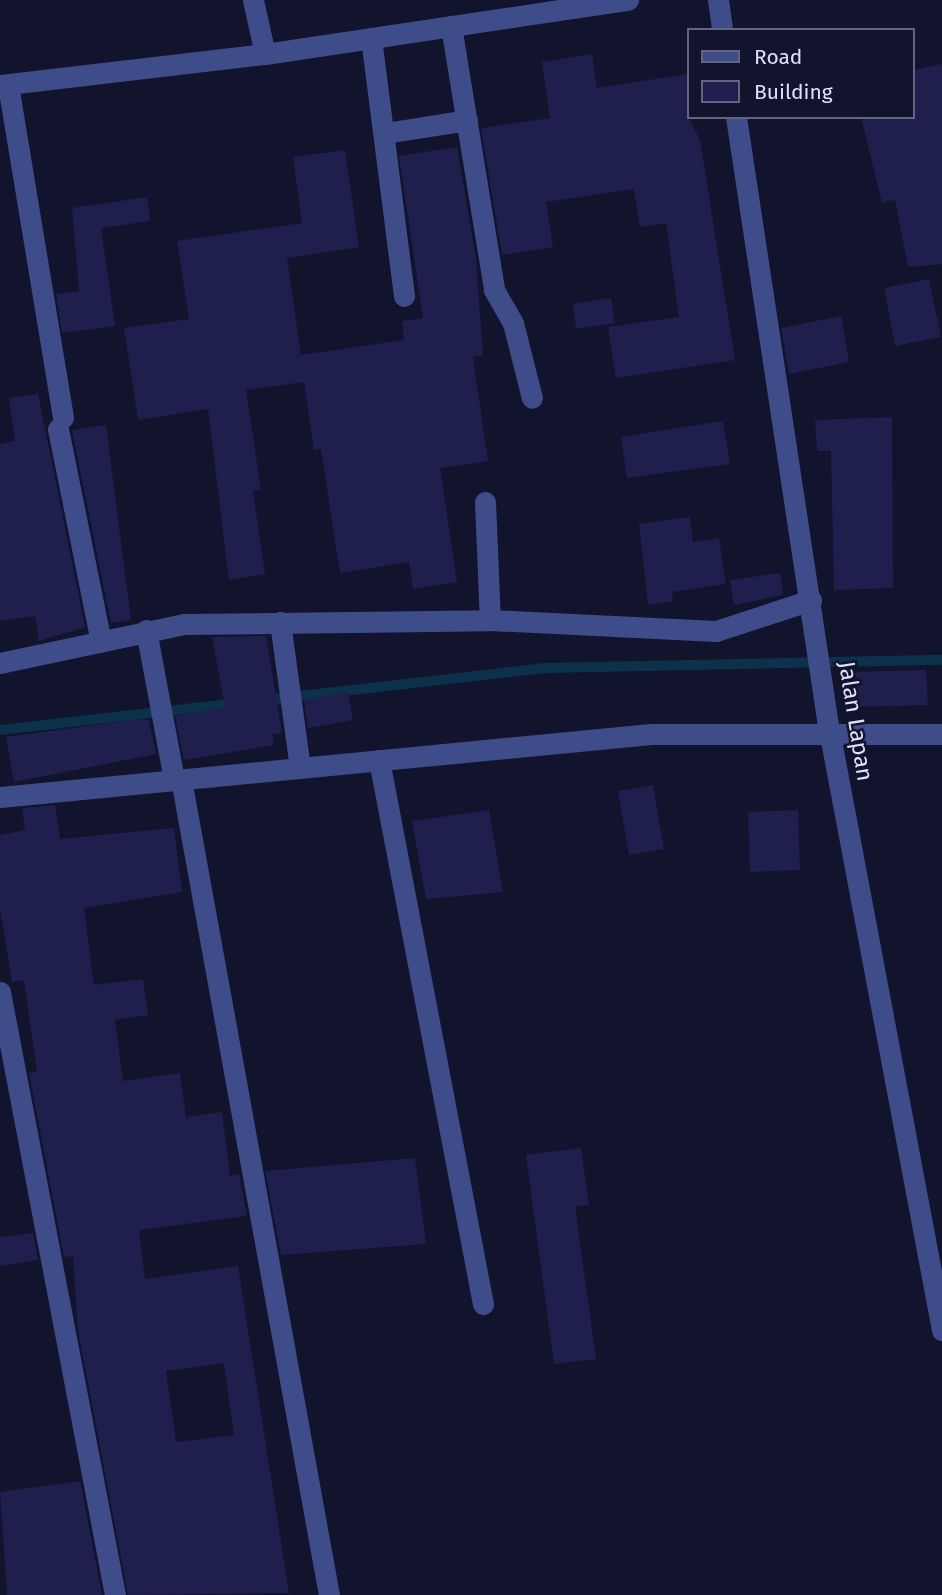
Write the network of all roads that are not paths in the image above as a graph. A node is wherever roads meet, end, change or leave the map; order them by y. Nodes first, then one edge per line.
1 (253, 0) edge
2 (628, 0) edge
3 (718, 0) edge
4 (452, 26) junction
5 (722, 28) edge
6 (371, 38) junction
7 (265, 54) junction
8 (4, 85) edge
9 (736, 119) edge
10 (467, 120) junction
11 (385, 133) junction
12 (404, 296) dead end
13 (532, 398) dead end
14 (485, 502) dead end
15 (811, 600) junction
16 (490, 620) junction
17 (146, 630) junction
18 (281, 631) junction
19 (101, 642) junction
20 (0, 663) edge
21 (829, 727) junction
22 (942, 734) edge
23 (379, 760) junction
24 (300, 768) junction
25 (177, 780) junction
26 (0, 796) edge
27 (0, 992) edge
28 (483, 1304) dead end
29 (942, 1330) edge
30 (115, 1595) edge
31 (329, 1595) edge

1 - 7 street
2 - 4 street
3 - 5 street
4 - 6 street
4 - 10 street
6 - 7 street
6 - 11 street
7 - 8 street
8 - 19 street
9 - 15 street, Jalan Lapan
10 - 11 street
10 - 13 street
11 - 12 street
14 - 16 street
15 - 16 street
15 - 21 street, Jalan Lapan
16 - 18 street
17 - 18 street
17 - 19 street
17 - 25 street
18 - 24 street
19 - 20 street
21 - 22 street
21 - 23 street
21 - 29 street, Jalan Lapan
23 - 24 street
23 - 28 street
24 - 25 street
25 - 26 street
25 - 31 street
27 - 30 street

